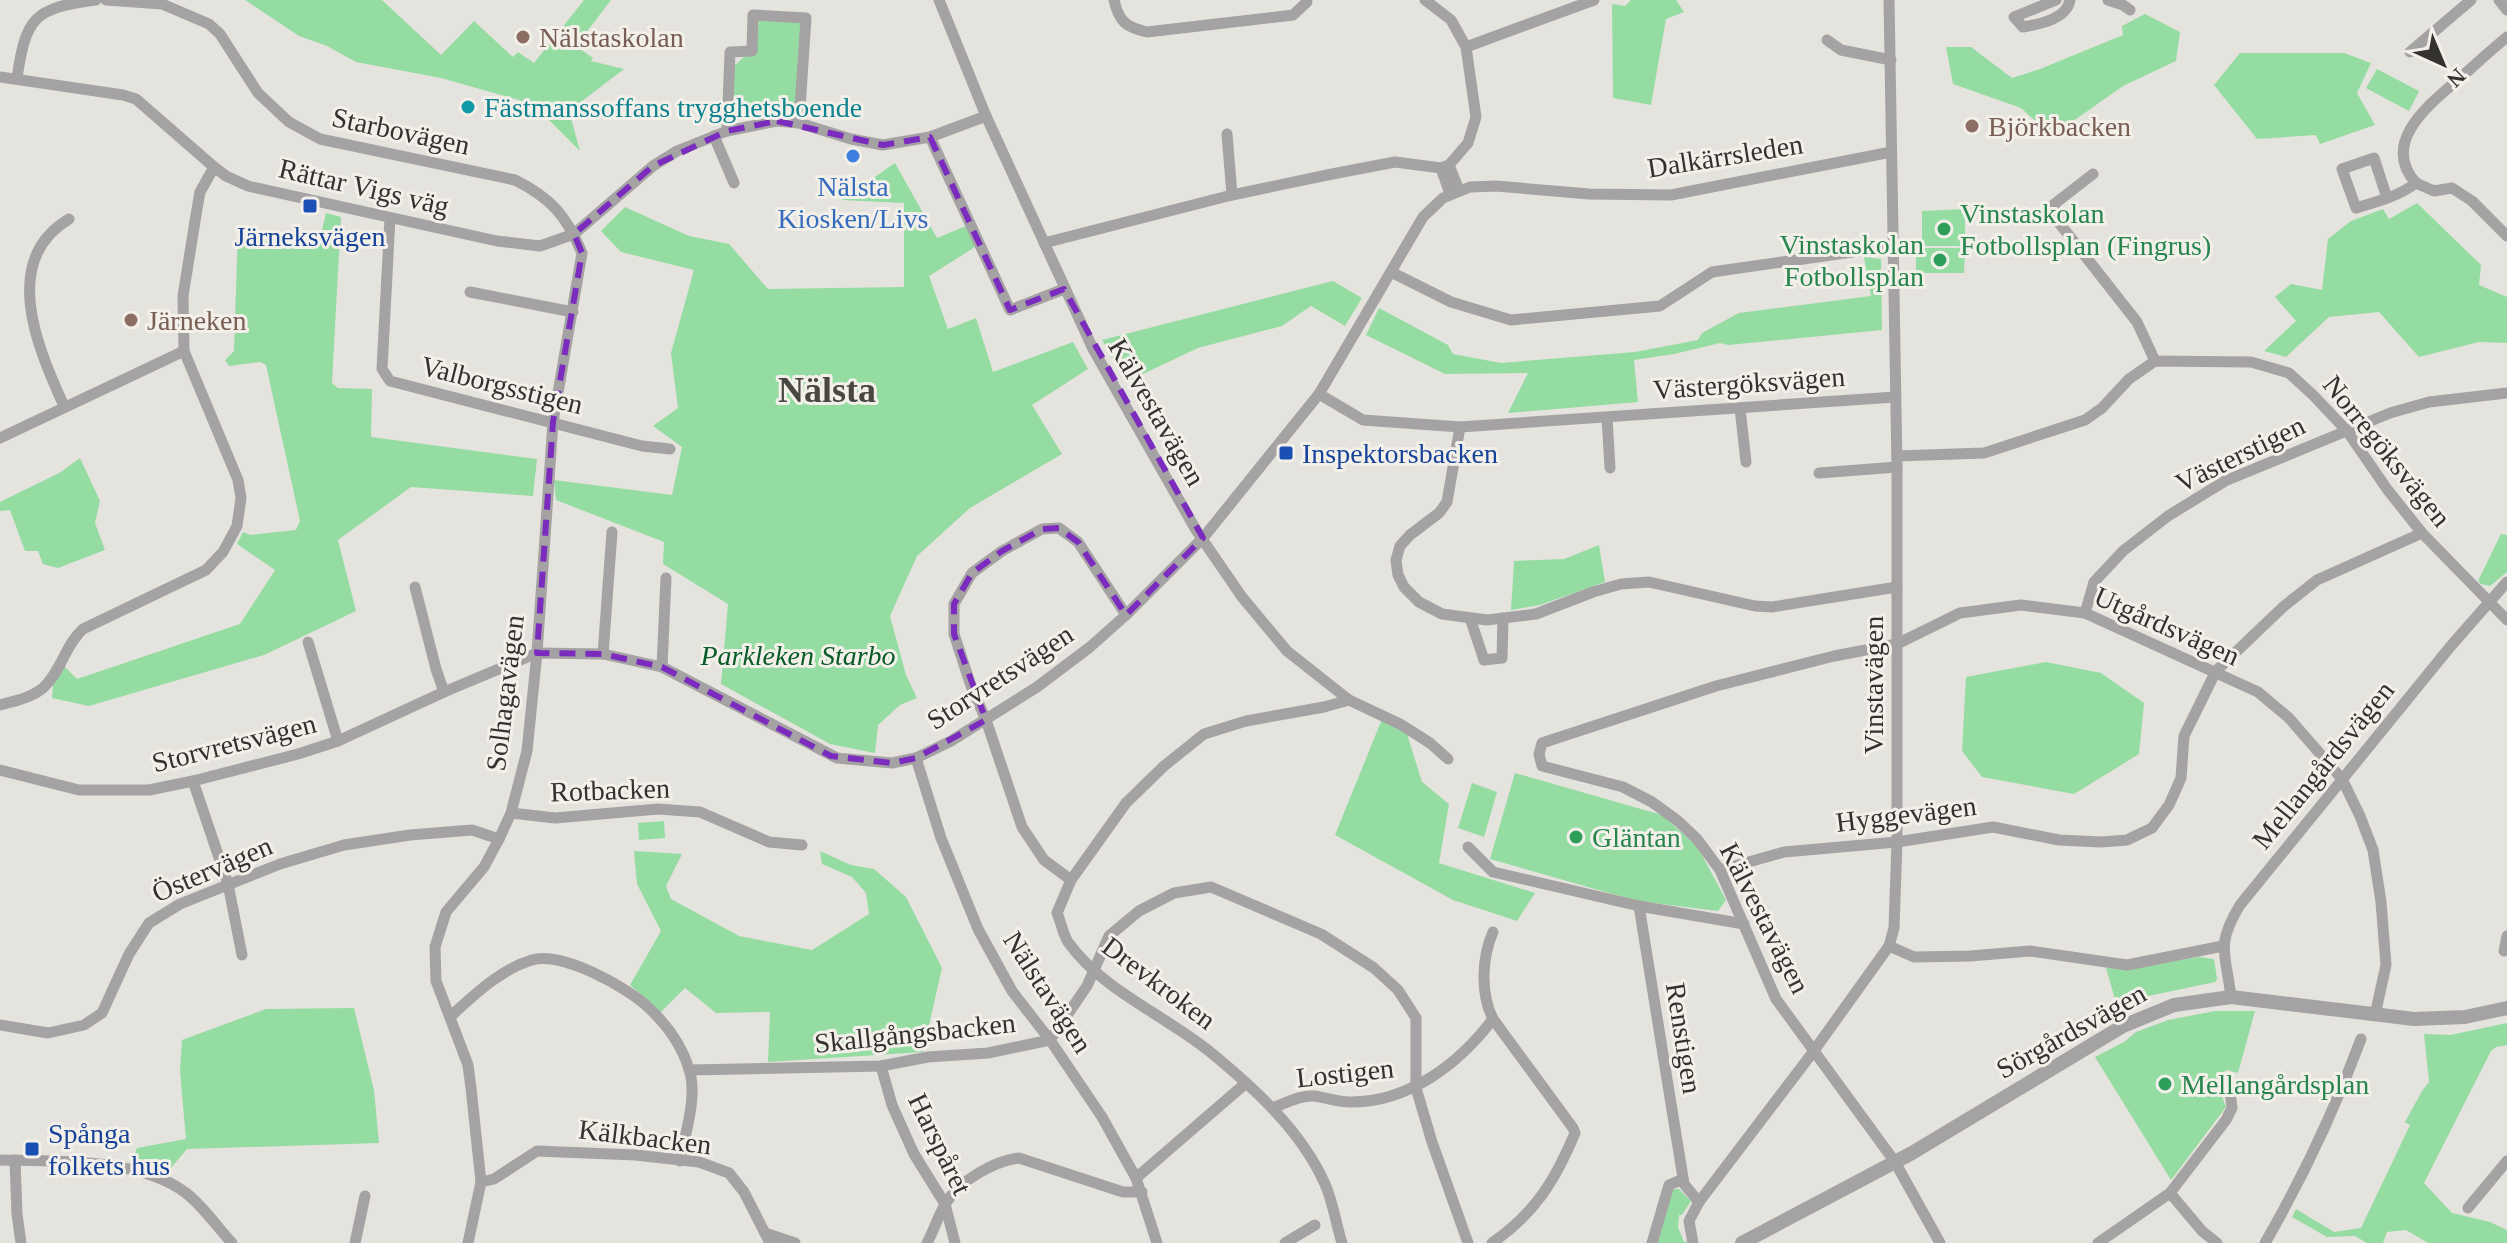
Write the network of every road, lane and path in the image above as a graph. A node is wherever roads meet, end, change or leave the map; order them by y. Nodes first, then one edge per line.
1 (96, 0) edge
2 (106, 0) edge
3 (939, 0) edge
4 (1114, 0) edge
5 (1425, 0) edge
6 (1594, 0) edge
7 (1889, 0) edge
8 (2056, 0) edge
9 (2070, 0) edge
10 (2108, 0) edge
11 (2471, 0) edge
12 (2499, 0) edge
13 (1307, 2) dead end
14 (2130, 10) dead end
15 (2507, 10) edge
16 (2507, 37) edge
17 (1827, 40) dead end
18 (1466, 47) junction
19 (2410, 52) dead end
20 (1891, 60) junction
21 (0, 77) edge
22 (17, 78) junction
23 (986, 116) junction
24 (799, 123) junction
25 (727, 131) junction
26 (1227, 134) dead end
27 (714, 136) junction
28 (930, 137) junction
29 (1891, 152) junction
30 (214, 167) junction
31 (1445, 167) junction
32 (2093, 174) dead end
33 (734, 183) dead end
34 (2416, 183) junction
35 (1455, 192) junction
36 (1232, 195) junction
37 (2387, 198) junction
38 (390, 218) junction
39 (69, 219) dead end
40 (574, 234) junction
41 (2507, 236) edge
42 (1044, 243) junction
43 (1894, 246) junction
44 (1391, 272) junction
45 (1064, 289) junction
46 (470, 292) dead end
47 (573, 312) junction
48 (184, 351) junction
49 (2155, 361) junction
50 (2507, 393) edge
51 (1319, 394) junction
52 (1895, 397) junction
53 (64, 406) junction
54 (1740, 408) junction
55 (1607, 418) junction
56 (553, 422) junction
57 (1460, 427) junction
58 (2347, 431) junction
59 (0, 438) edge
60 (670, 449) dead end
61 (1746, 462) dead end
62 (1897, 462) junction
63 (1610, 468) dead end
64 (1819, 473) dead end
65 (612, 532) dead end
66 (2422, 533) junction
67 (1203, 538) junction
68 (666, 578) dead end
69 (2507, 582) edge
70 (415, 587) dead end
71 (1897, 587) junction
72 (2488, 602) junction
73 (2085, 613) junction
74 (1126, 615) junction
75 (1470, 618) junction
76 (1503, 618) junction
77 (2507, 620) edge
78 (308, 642) dead end
79 (1897, 644) junction
80 (537, 653) junction
81 (603, 654) junction
82 (662, 667) junction
83 (2216, 671) junction
84 (444, 692) junction
85 (1349, 700) junction
86 (0, 705) edge
87 (986, 720) junction
88 (338, 741) junction
89 (916, 758) junction
90 (1448, 759) dead end
91 (1542, 766) joint
92 (0, 770) edge
93 (2342, 779) junction
94 (193, 781) junction
95 (511, 813) junction
96 (499, 839) junction
97 (1897, 842) junction
98 (802, 845) dead end
99 (1468, 847) dead end
100 (1720, 870) junction
101 (1071, 880) junction
102 (228, 884) junction
103 (1639, 906) junction
104 (1744, 924) junction
105 (1493, 932) dead end
106 (2507, 936) edge
107 (1889, 946) junction
108 (2223, 946) junction
109 (2504, 951) dead end
110 (242, 955) dead end
111 (1094, 969) junction
112 (2231, 997) junction
113 (2507, 1008) edge
114 (2375, 1015) junction
115 (451, 1016) junction
116 (1493, 1019) junction
117 (0, 1025) edge
118 (2361, 1039) dead end
119 (1050, 1040) junction
120 (1813, 1052) junction
121 (881, 1066) junction
122 (689, 1070) junction
123 (1246, 1083) junction
124 (2229, 1083) dead end
125 (1416, 1088) junction
126 (1272, 1108) junction
127 (0, 1160) edge
128 (15, 1160) junction
129 (680, 1161) junction
130 (2507, 1161) edge
131 (1895, 1162) junction
132 (1136, 1178) junction
133 (1683, 1179) junction
134 (481, 1182) junction
135 (1142, 1192) junction
136 (2170, 1193) junction
137 (365, 1196) dead end
138 (1699, 1202) junction
139 (945, 1204) junction
140 (2468, 1208) dead end
141 (1315, 1225) dead end
142 (768, 1238) edge
143 (21, 1243) edge
144 (232, 1243) edge
145 (355, 1243) edge
146 (468, 1243) edge
147 (795, 1243) edge
148 (927, 1243) edge
149 (955, 1243) edge
150 (1157, 1243) edge
151 (1285, 1243) edge
152 (1342, 1243) edge
153 (1468, 1243) edge
154 (1492, 1243) edge
155 (1652, 1243) edge
156 (1693, 1243) edge
157 (1742, 1243) edge
158 (1940, 1243) edge
159 (2098, 1243) edge
160 (2217, 1243) edge
161 (2265, 1243) edge

1 - 22 street
2 - 40 street, Starbovägen
3 - 23 street, Kälvestavägen
4 - 13 street
5 - 18 street
6 - 18 street
7 - 20 street, Vinstavägen
8 - 9 street
10 - 14 street
11 - 19 street
12 - 15 street
16 - 34 street
17 - 20 street
18 - 31 street
20 - 29 street, Vinstavägen
21 - 22 street, Rättar Vigs väg
22 - 30 street, Rättar Vigs väg
23 - 28 street, Rättar Vigs väg
23 - 42 street, Kälvestavägen
24 - 25 street, Rättar Vigs väg
24 - 25 street
24 - 28 street, Rättar Vigs väg
25 - 27 street, Rättar Vigs väg
26 - 36 street
27 - 33 street
27 - 40 street, Rättar Vigs väg
28 - 45 street
29 - 35 street, Dalkärrsleden
29 - 43 street, Vinstavägen
30 - 38 street, Rättar Vigs väg
30 - 48 street
31 - 35 street
31 - 36 street
32 - 49 street
34 - 37 street
34 - 41 street
35 - 44 street
36 - 42 street
37 - 37 street
38 - 40 street, Rättar Vigs väg
38 - 56 street, Valborgsstigen
39 - 53 street
40 - 47 street, Solhagavägen
42 - 45 street, Kälvestavägen
43 - 44 street
43 - 52 street, Vinstavägen
44 - 51 street
45 - 67 street, Kälvestavägen
46 - 47 street
47 - 56 street, Solhagavägen
48 - 53 street
48 - 86 street
49 - 58 street, Norregöksvägen
49 - 62 street
50 - 58 street, Västerstigen
51 - 57 street, Västergöksvägen
51 - 67 street
52 - 54 street, Västergöksvägen
52 - 62 street, Vinstavägen
53 - 59 street
54 - 55 street, Västergöksvägen
54 - 61 street
55 - 57 street, Västergöksvägen
55 - 63 street
56 - 60 street, Valborgsstigen
56 - 80 street, Solhagavägen
57 - 75 street
58 - 66 street, Norregöksvägen
58 - 73 street, Västerstigen
62 - 64 street
62 - 71 street, Vinstavägen
65 - 81 street
66 - 72 street, Norregöksvägen
66 - 83 street, Hyggevägen
67 - 74 street, Storvretsvägen
67 - 85 street, Kälvestavägen
68 - 82 street
69 - 72 street, Mellangårdsvägen
70 - 84 street
71 - 76 street
71 - 79 street, Vinstavägen
72 - 77 street, Norregöksvägen
72 - 93 street, Mellangårdsvägen
73 - 79 street, Utgårdsvägen
73 - 83 street, Utgårdsvägen
74 - 87 street, Storvretsvägen
74 - 87 street
75 - 76 street
75 - 76 street
78 - 88 street, Storvretsvägen
79 - 91 street, Utgårdsvägen
79 - 97 street, Vinstavägen
80 - 81 street, Storvretsvägen
80 - 84 street, Storvretsvägen
80 - 95 street, Solhagavägen
81 - 82 street, Storvretsvägen
82 - 89 street, Storvretsvägen
83 - 93 street, Utgårdsvägen
83 - 97 street, Hyggevägen
84 - 88 street, Storvretsvägen
85 - 90 street, Kälvestavägen
85 - 101 street, Drevkroken
87 - 89 street, Storvretsvägen
87 - 101 street
88 - 94 street, Storvretsvägen
89 - 119 street, Nälstavägen
91 - 100 street, Kälvestavägen
92 - 94 street, Storvretsvägen
93 - 108 street, Mellangårdsvägen
93 - 114 street, Utgårdsvägen
94 - 102 street
95 - 96 street, Solhagavägen
95 - 98 street, Rotbacken
96 - 102 street, Östervägen
96 - 115 street, Solhagavägen
97 - 100 street, Hyggevägen
97 - 107 street, Vinstavägen
99 - 103 street
100 - 104 street, Kälvestavägen
101 - 111 street, Drevkroken
102 - 110 street
102 - 117 street, Östervägen
103 - 104 street
103 - 133 street, Renstigen
104 - 120 street, Kälvestavägen
105 - 116 street
106 - 109 street
107 - 108 street
107 - 120 street, Vinstavägen
108 - 112 street
111 - 119 street, Skallgångsbacken
111 - 123 street, Drevkroken
111 - 125 street, Skallgångsbacken
112 - 114 street, Sörgårdsvägen
112 - 131 street, Sörgårdsvägen
113 - 114 street, Sörgårdsvägen
115 - 122 street
115 - 134 street, Solhagavägen
116 - 125 street, Lostigen
116 - 154 street
118 - 161 street
119 - 121 street, Skallgångsbacken
119 - 132 street, Nälstavägen
120 - 131 street, Kälvestavägen
120 - 138 street, Vinstavägen
121 - 122 street, Skallgångsbacken
121 - 139 street, Harspåret
122 - 129 street
123 - 126 street, Drevkroken
123 - 132 street
124 - 136 street
125 - 126 street, Lostigen
125 - 153 street, Skallgångsbacken
126 - 152 street, Drevkroken
127 - 128 street
128 - 143 street
128 - 144 street
129 - 134 street, Kälkbacken
129 - 142 street, Kälkbacken
130 - 140 street
131 - 157 street, Sörgårdsvägen
131 - 158 street, Kälvestavägen
132 - 135 street, Nälstavägen
133 - 138 street, Renstigen
133 - 155 street
134 - 146 street, Solhagavägen
135 - 139 street
135 - 150 street, Nälstavägen
136 - 159 street
136 - 160 street
137 - 145 street
138 - 156 street, Vinstavägen
139 - 148 street
139 - 149 street, Harspåret
141 - 151 street
142 - 147 street

